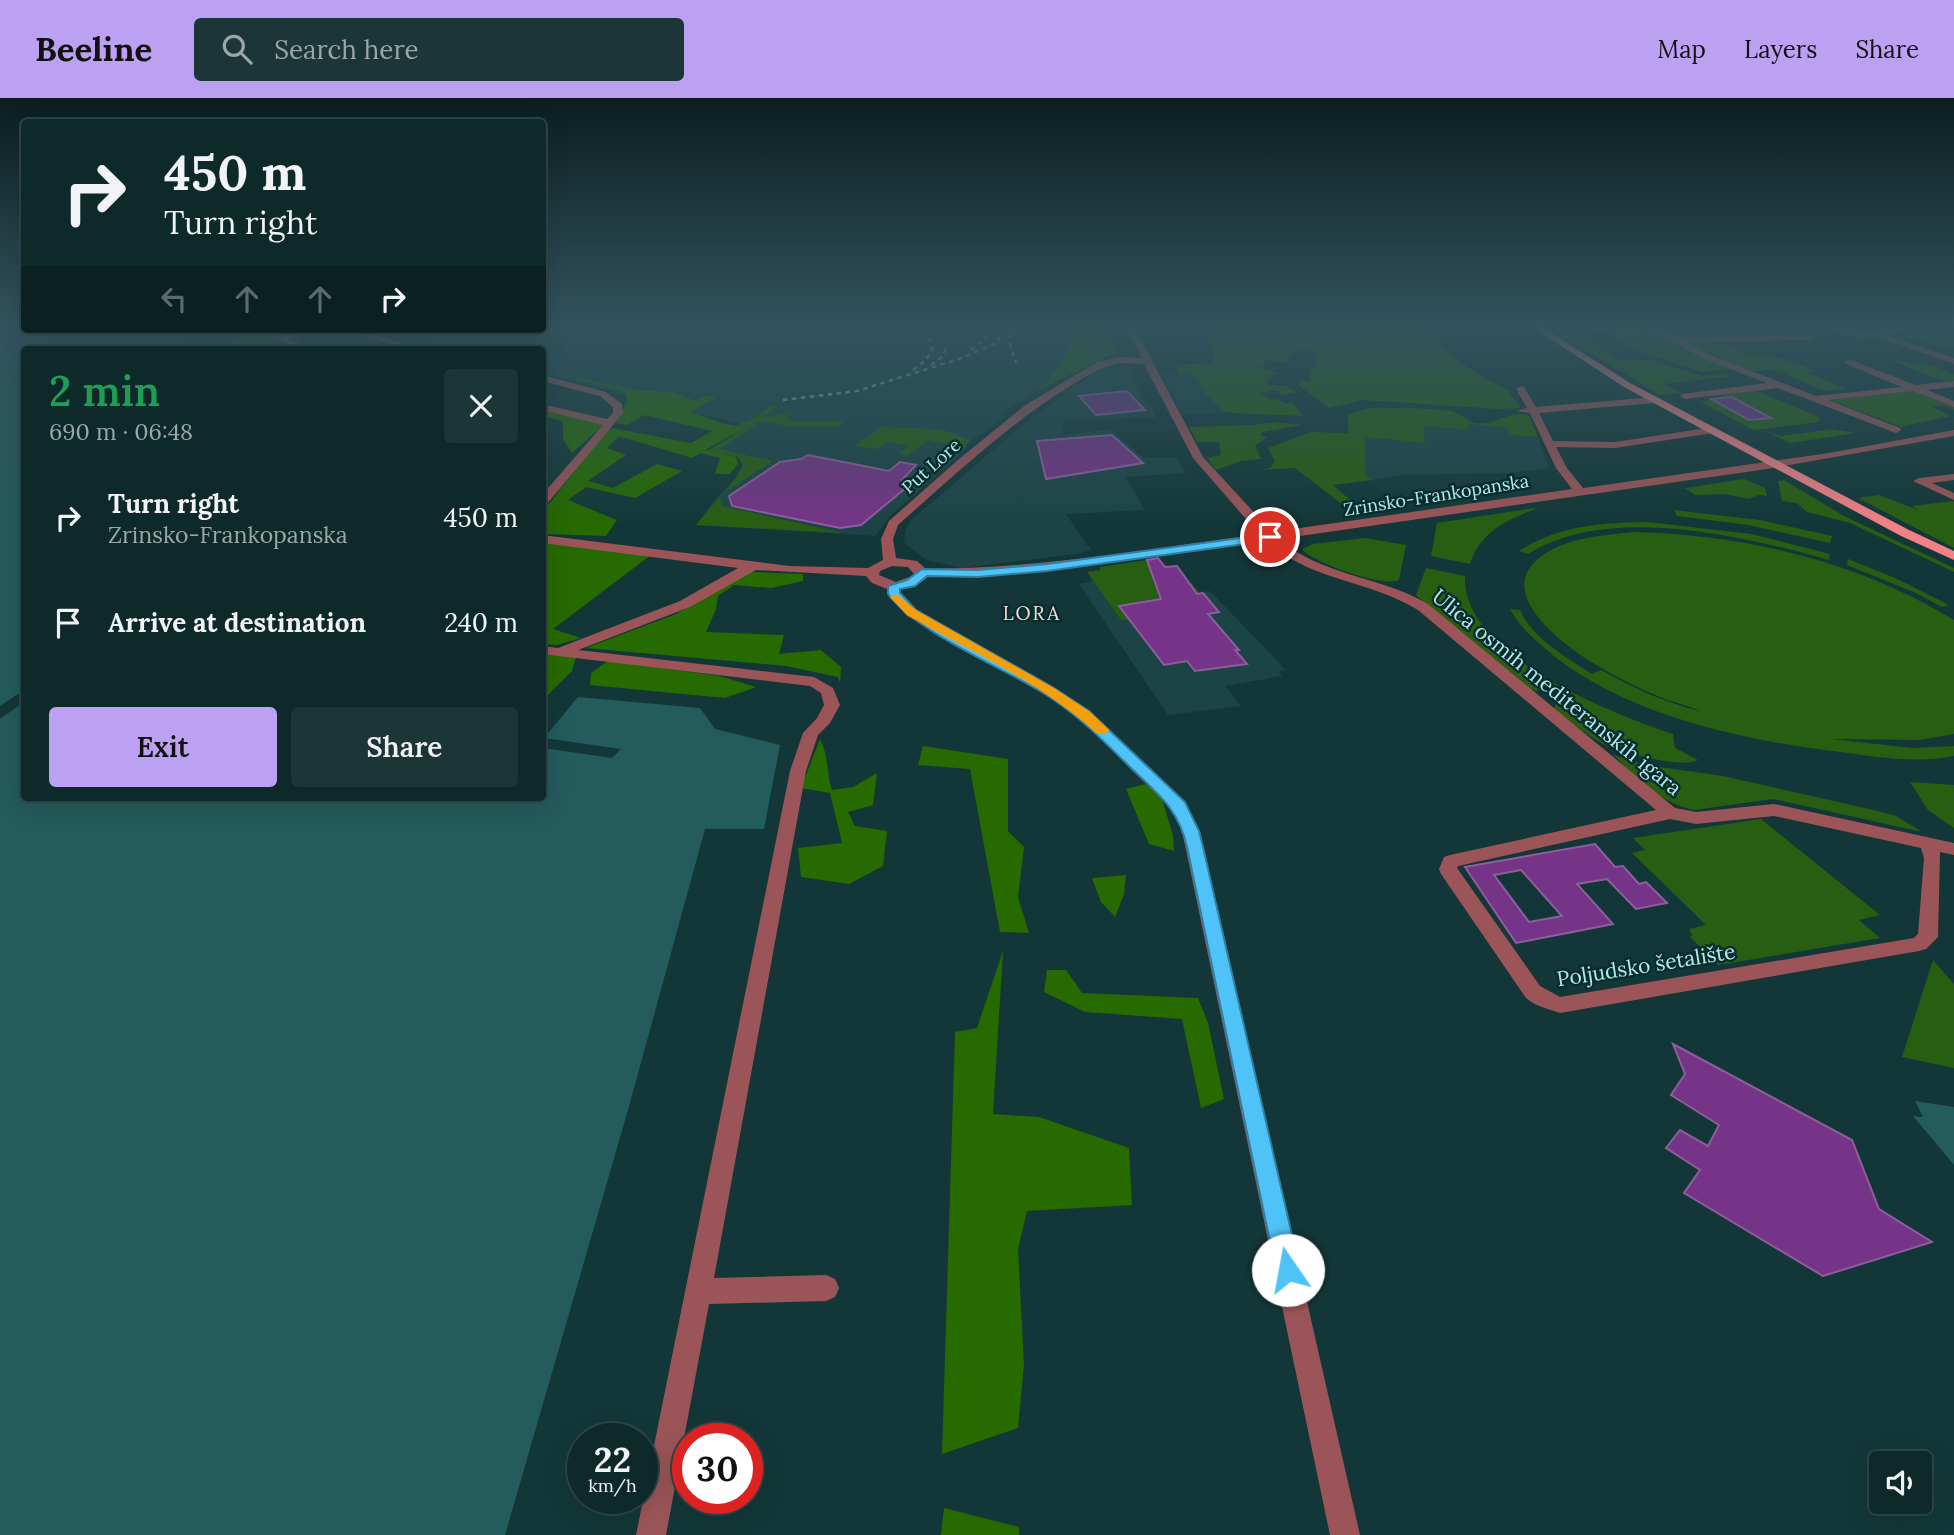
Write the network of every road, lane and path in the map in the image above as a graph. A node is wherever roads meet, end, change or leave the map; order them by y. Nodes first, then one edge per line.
1 (596, 392) edge
2 (1055, 392) edge
3 (1155, 392) edge
4 (1522, 392) edge
5 (1641, 392) edge
6 (1719, 392) edge
7 (1800, 392) edge
8 (1873, 392) edge
9 (1923, 392) edge
10 (1685, 396) dead end
11 (1816, 398) junction
12 (1654, 400) junction
13 (1954, 404) edge
14 (546, 408) edge
15 (1535, 410) junction
16 (1522, 411) dead end
17 (609, 422) junction
18 (1713, 430) junction
19 (1896, 430) dead end
20 (1954, 433) edge
21 (1552, 444) junction
22 (1779, 464) junction
23 (1954, 477) edge
24 (1579, 490) junction
25 (1954, 497) edge
26 (546, 498) edge
27 (1270, 537) junction
28 (546, 539) edge
29 (1954, 556) edge
30 (890, 562) junction
31 (752, 567) junction
32 (872, 572) junction
33 (922, 573) junction
34 (894, 586) junction
35 (551, 651) edge
36 (1670, 813) junction
37 (1929, 844) junction
38 (1954, 849) edge
39 (826, 1288) dead end
40 (697, 1291) junction
41 (651, 1535) edge
42 (1345, 1535) edge

1 - 17 street
2 - 30 street, Put Lore
3 - 27 street, Ulica osmih mediteranskih igara
4 - 15 street
5 - 12 main road
6 - 10 street
7 - 11 street
8 - 11 street
9 - 13 street
11 - 19 street
12 - 15 street
12 - 18 main road
14 - 17 street
15 - 16 street
15 - 21 street
17 - 26 street
18 - 21 street
18 - 22 main road
20 - 22 street, Zrinsko-Frankopanska
21 - 24 street
22 - 24 street, Zrinsko-Frankopanska
22 - 29 main road
23 - 25 street
24 - 27 street, Zrinsko-Frankopanska
27 - 33 street, Zrinsko-Frankopanska
27 - 36 street, Ulica osmih mediteranskih igara
28 - 31 street
30 - 32 street
30 - 33 street
31 - 32 street
31 - 35 street
32 - 34 street
33 - 34 street
34 - 42 street
35 - 40 street
36 - 37 street, Ulica osmih mediteranskih igara
36 - 37 street, Poljudsko šetalište
37 - 38 street, Ulica osmih mediteranskih igara
39 - 40 street
40 - 41 street

